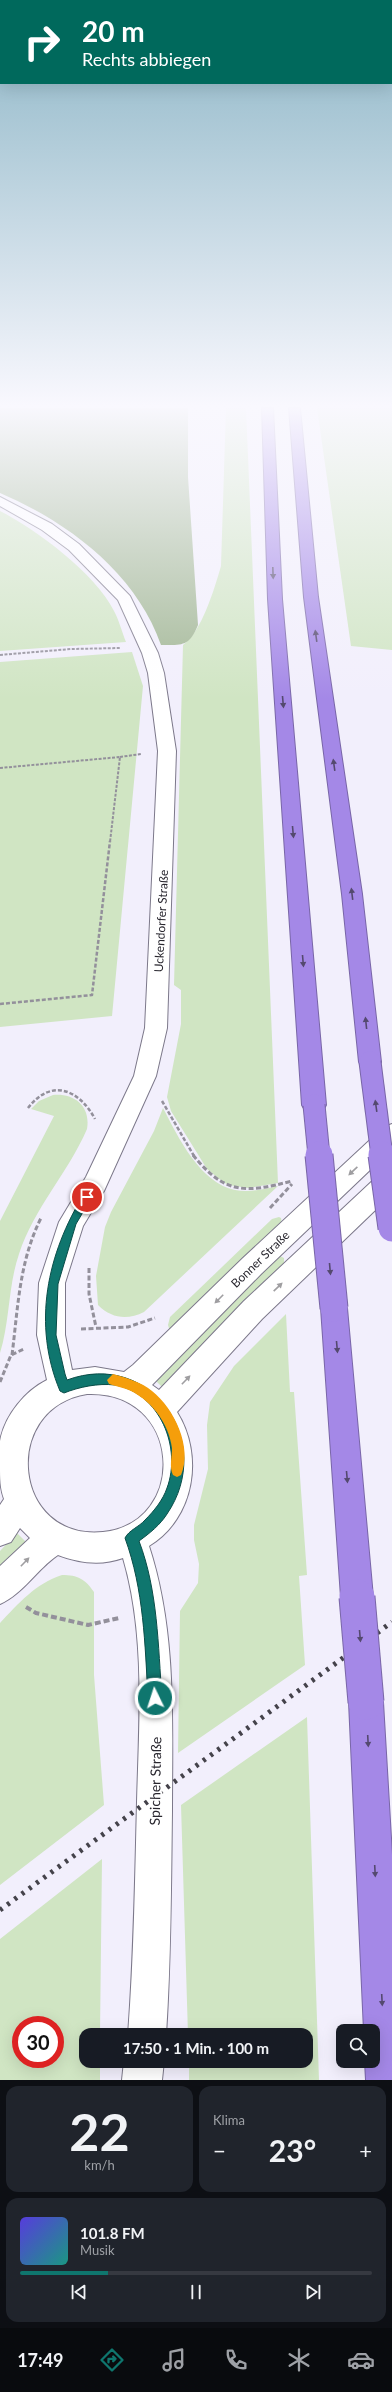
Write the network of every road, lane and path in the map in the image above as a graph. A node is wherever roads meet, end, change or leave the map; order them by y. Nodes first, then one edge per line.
1 (7, 505) edge
2 (271, 505) edge
3 (303, 505) edge
4 (148, 648) junction
5 (0, 655) edge
6 (0, 768) edge
7 (0, 1004) edge
8 (159, 1095) dead end
9 (28, 1108) dead end
10 (96, 1122) dead end
11 (392, 1134) edge
12 (392, 1178) edge
13 (266, 1212) dead end
14 (43, 1215) dead end
15 (392, 1228) edge
16 (156, 1317) dead end
17 (51, 1335) junction
18 (11, 1355) junction
19 (0, 1382) edge
20 (130, 1384) junction
21 (64, 1387) junction
22 (163, 1410) junction
23 (19, 1503) junction
24 (0, 1531) edge
25 (132, 1538) junction
26 (53, 1540) junction
27 (0, 1588) edge
28 (24, 1606) dead end
29 (150, 1612) junction
30 (148, 2028) edge
31 (143, 2068) edge
32 (142, 2080) edge
33 (386, 2080) edge

1 - 4 street, Uckendorfer Straße
2 -> 33 highway, bridge
15 -> 3 highway, bridge
4 - 5 path
4 - 17 street, Uckendorfer Straße
6 - 7 path
8 - 13 path
9 - 10 path
11 -> 20 street, Bonner Straße
22 -> 12 street
14 - 18 path
16 - 17 path
17 - 18 path
17 - 21 street, Uckendorfer Straße
18 - 19 path
20 - 21 street
20 - 22 street
21 - 23 street
22 - 25 street
23 - 24 street
23 - 26 street
25 - 26 street
25 - 29 street, Spicher Straße
27 -> 26 street
28 - 29 path
29 - 30 street, Spicher Straße
31 - 32 street

